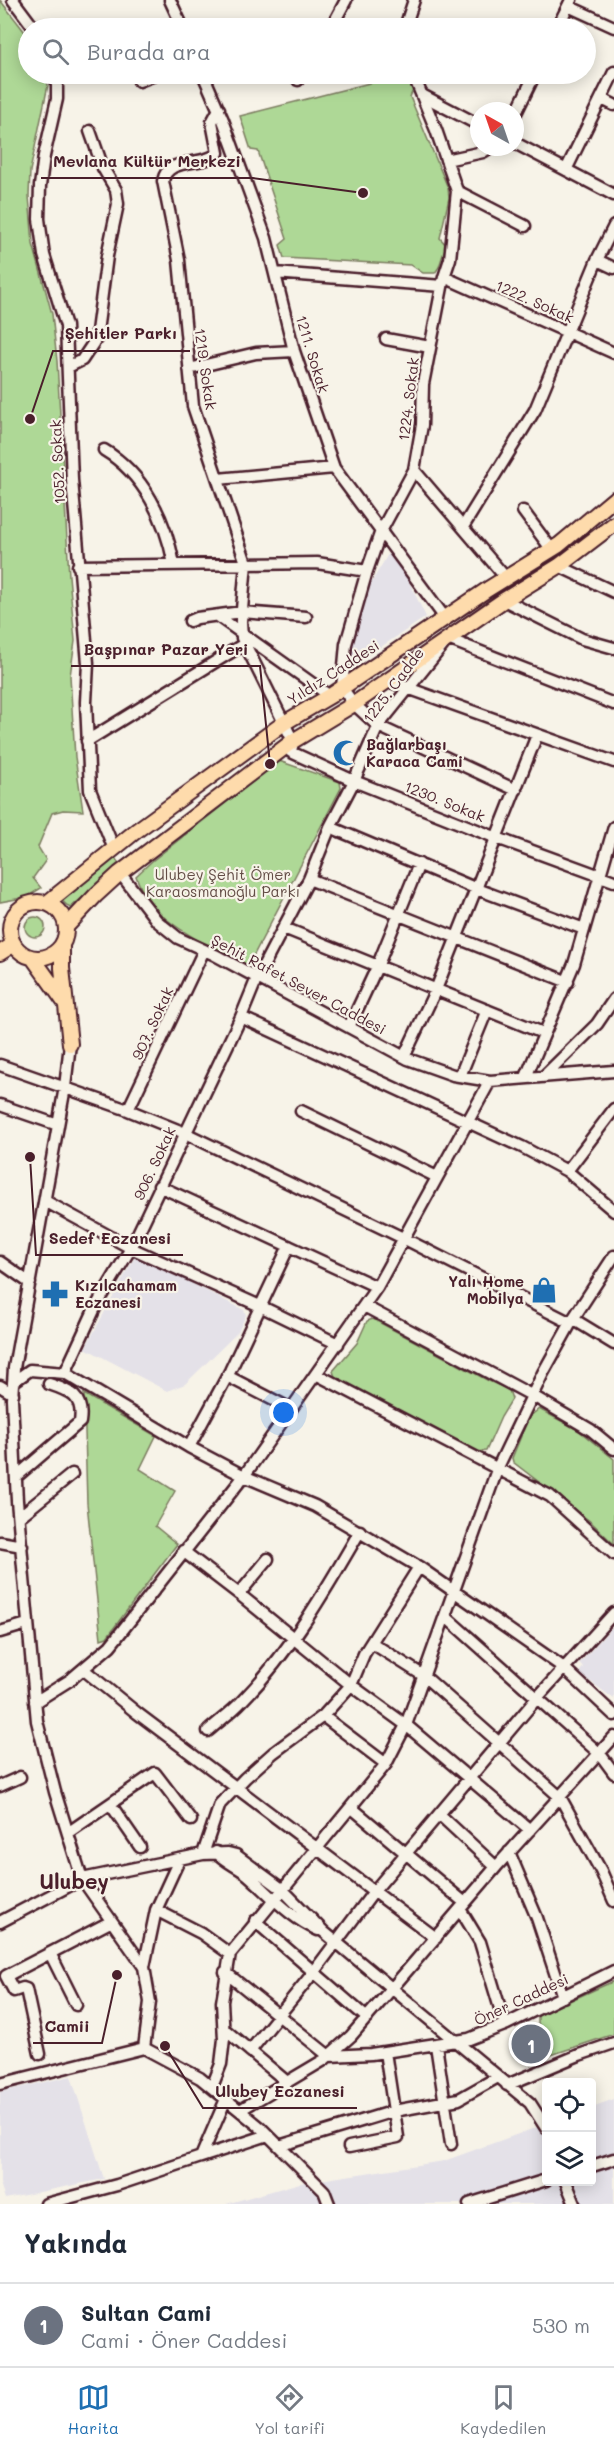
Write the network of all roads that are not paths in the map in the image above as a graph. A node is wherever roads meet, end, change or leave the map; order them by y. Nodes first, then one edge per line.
1 (13, 0) edge
2 (170, 0) edge
3 (346, 0) edge
4 (414, 0) edge
5 (570, 3) edge
6 (26, 18) edge
7 (178, 18) edge
8 (336, 18) edge
9 (408, 18) edge
10 (562, 18) edge
11 (614, 27) edge
12 (614, 72) edge
13 (57, 84) edge
14 (208, 84) edge
15 (417, 84) edge
16 (530, 84) edge
17 (422, 95) junction
18 (602, 99) junction
19 (521, 102) edge
20 (614, 105) edge
21 (219, 109) junction
22 (470, 120) edge
23 (90, 131) dead end
24 (524, 148) edge
25 (470, 155) edge
26 (446, 160) junction
27 (566, 170) junction
28 (457, 191) junction
29 (614, 195) edge
30 (525, 225) dead end
31 (614, 226) edge
32 (597, 260) junction
33 (614, 268) edge
34 (275, 273) junction
35 (443, 281) junction
36 (568, 332) junction
37 (386, 339) dead end
38 (430, 347) junction
39 (294, 351) junction
40 (614, 353) edge
41 (68, 367) junction
42 (189, 369) junction
43 (104, 450) dead end
44 (334, 468) junction
45 (414, 470) junction
46 (218, 479) junction
47 (614, 499) edge
48 (523, 511) dead end
49 (614, 524) edge
50 (463, 527) junction
51 (381, 531) junction
52 (552, 550) junction
53 (246, 562) junction
54 (174, 564) junction
55 (78, 566) junction
56 (559, 566) junction
57 (367, 571) junction
58 (506, 578) junction
59 (614, 592) edge
60 (504, 600) junction
61 (242, 612) junction
62 (219, 617) junction
63 (306, 617) dead end
64 (445, 618) junction
65 (190, 621) dead end
66 (241, 632) junction
67 (448, 639) junction
68 (244, 644) junction
69 (614, 648) edge
70 (388, 681) junction
71 (342, 687) junction
72 (409, 689) junction
73 (330, 696) junction
74 (354, 704) junction
75 (614, 704) edge
76 (284, 723) junction
77 (378, 726) junction
78 (537, 735) junction
79 (87, 741) junction
80 (293, 741) junction
81 (614, 762) edge
82 (354, 781) junction
83 (516, 790) junction
84 (330, 827) junction
85 (614, 827) edge
86 (497, 838) junction
87 (114, 849) junction
88 (419, 864) junction
89 (120, 873) junction
90 (600, 876) junction
91 (309, 879) junction
92 (614, 881) edge
93 (477, 889) junction
94 (47, 903) junction
95 (399, 915) junction
96 (6, 918) edge
97 (66, 927) junction
98 (284, 928) junction
99 (584, 929) junction
100 (8, 939) edge
101 (457, 939) junction
102 (62, 945) junction
103 (204, 950) junction
104 (0, 953) edge
105 (33, 958) junction
106 (377, 967) junction
107 (256, 978) junction
108 (568, 982) junction
109 (436, 990) junction
110 (614, 999) edge
111 (66, 1004) junction
112 (487, 1010) junction
113 (241, 1017) junction
114 (349, 1028) junction
115 (543, 1033) junction
116 (70, 1044) joint
117 (404, 1057) junction
118 (0, 1065) edge
119 (614, 1071) edge
120 (545, 1075) junction
121 (460, 1076) junction
122 (526, 1077) junction
123 (490, 1081) junction
124 (65, 1087) junction
125 (0, 1106) edge
126 (614, 1109) edge
127 (128, 1110) junction
128 (301, 1111) dead end
129 (467, 1122) junction
130 (58, 1125) junction
131 (184, 1133) junction
132 (567, 1171) junction
133 (437, 1177) junction
134 (159, 1186) junction
135 (45, 1201) junction
136 (614, 1211) edge
137 (403, 1238) junction
138 (289, 1246) junction
139 (131, 1248) junction
140 (614, 1256) edge
141 (0, 1262) edge
142 (30, 1283) junction
143 (377, 1287) junction
144 (260, 1306) junction
145 (364, 1306) junction
146 (572, 1321) junction
147 (338, 1344) junction
148 (614, 1344) edge
149 (65, 1373) junction
150 (316, 1374) junction
151 (227, 1376) junction
152 (13, 1382) junction
153 (49, 1384) dead end
154 (0, 1386) edge
155 (13, 1394) junction
156 (533, 1396) junction
157 (291, 1409) junction
158 (189, 1447) junction
159 (614, 1449) edge
160 (498, 1467) junction
161 (72, 1474) dead end
162 (244, 1476) junction
163 (16, 1477) junction
164 (19, 1517) junction
165 (360, 1532) junction
166 (0, 1542) edge
167 (22, 1546) junction
168 (183, 1551) junction
169 (614, 1554) edge
170 (268, 1559) dead end
171 (419, 1567) junction
172 (454, 1590) junction
173 (239, 1594) junction
174 (614, 1613) edge
175 (445, 1616) junction
176 (27, 1624) junction
177 (0, 1632) edge
178 (293, 1638) junction
179 (372, 1643) junction
180 (564, 1668) junction
181 (83, 1669) junction
182 (424, 1677) junction
183 (351, 1685) junction
184 (537, 1698) junction
185 (35, 1702) junction
186 (614, 1715) edge
187 (323, 1716) junction
188 (406, 1725) junction
189 (208, 1731) dead end
190 (614, 1737) edge
191 (498, 1743) junction
192 (600, 1754) junction
193 (386, 1764) junction
194 (614, 1773) edge
195 (20, 1777) dead end
196 (468, 1779) junction
197 (0, 1786) edge
198 (236, 1787) junction
199 (560, 1797) junction
200 (111, 1805) junction
201 (352, 1808) junction
202 (440, 1814) junction
203 (191, 1820) dead end
204 (530, 1830) junction
205 (69, 1832) junction
206 (316, 1846) junction
207 (140, 1847) dead end
208 (216, 1852) junction
209 (509, 1852) junction
210 (202, 1854) junction
211 (406, 1855) junction
212 (179, 1860) junction
213 (495, 1867) junction
214 (82, 1879) junction
215 (282, 1889) junction
216 (375, 1890) junction
217 (274, 1899) junction
218 (614, 1901) edge
219 (463, 1906) junction
220 (156, 1910) junction
221 (1, 1919) edge
222 (255, 1921) junction
223 (110, 1922) junction
224 (324, 1932) junction
225 (436, 1938) junction
226 (335, 1942) junction
227 (50, 1953) junction
228 (230, 1954) junction
229 (144, 1967) junction
230 (614, 1971) edge
231 (225, 1972) junction
232 (313, 1973) junction
233 (391, 1990) junction
234 (563, 1997) junction
235 (76, 2005) dead end
236 (279, 2016) junction
237 (367, 2018) junction
238 (505, 2025) junction
239 (224, 2030) junction
240 (454, 2042) junction
241 (614, 2043) edge
242 (436, 2045) junction
243 (144, 2048) junction
244 (250, 2051) junction
245 (385, 2052) junction
246 (40, 2054) dead end
247 (329, 2056) junction
248 (498, 2077) junction
249 (287, 2082) junction
250 (0, 2084) edge
251 (507, 2085) junction
252 (212, 2087) junction
253 (226, 2099) junction
254 (445, 2103) junction
255 (240, 2110) junction
256 (394, 2111) junction
257 (542, 2122) edge
258 (268, 2135) junction
259 (451, 2144) dead end
260 (279, 2146) junction
261 (349, 2146) dead end
262 (201, 2157) junction
263 (614, 2159) edge
264 (596, 2164) edge
265 (542, 2181) edge
266 (568, 2186) edge
267 (46, 2204) edge
268 (329, 2204) edge
269 (469, 2204) edge
270 (575, 2204) edge

1 - 6 street
2 - 7 street
3 - 8 street
4 - 9 street
5 - 10 street
5 - 11 street
12 - 18 street
13 - 41 street, 1052. Sokak
14 - 21 street, 1211. Sokak
15 - 17 street, 1224. Sokak
16 - 19 street
17 - 22 street
17 - 26 street, 1224. Sokak
18 - 20 street
18 - 27 street
21 - 34 street, 1211. Sokak
21 - 42 street, 1219. Sokak
23 - 41 street
24 - 27 street
25 - 26 street
26 - 28 street, 1224. Sokak
27 - 29 street
28 - 30 street
28 - 35 street, 1224. Sokak
31 - 32 street
32 - 33 street
32 - 36 street
34 - 35 street, 1222. Sokak
34 - 39 street, 1211. Sokak
35 - 36 street, 1222. Sokak
35 - 38 street, 1224. Sokak
36 - 40 street, 1222. Sokak
36 - 50 street
37 - 38 street
38 - 45 street, 1224. Sokak
39 - 42 street
39 - 44 street, 1211. Sokak
41 - 55 street, 1052. Sokak
42 - 46 street, 1219. Sokak
43 - 54 street
44 - 46 street
44 - 51 street, 1211. Sokak
45 - 50 street
45 - 51 street, 1224. Sokak
46 - 53 street, 1219. Sokak
47 - 52 main road, Yıldız Caddesi
48 - 52 street
49 - 56 main road
50 - 58 street
51 - 57 street, 1224. Sokak
51 - 64 street, 1211. Sokak
52 - 58 main road, Yıldız Caddesi
53 - 54 street
53 - 57 street
53 - 61 street, 1219. Sokak
54 - 55 street
55 - 79 street, 1052. Sokak
56 - 59 street
56 - 60 main road
57 - 71 street, 1224. Sokak
58 - 64 main road, Yıldız Caddesi
60 - 67 main road
60 - 69 street
61 - 62 street
61 - 63 street
61 - 66 street, 1219. Sokak
62 - 65 street
62 - 66 street
64 - 71 main road, Yıldız Caddesi
66 - 68 street, 1219. Sokak
66 - 73 street
67 - 70 main road
67 - 72 street, 1225. Cadde
67 - 75 street
68 - 76 street, 1219. Sokak
68 - 79 street
70 - 72 street
70 - 74 main road
71 - 73 main road, Yıldız Caddesi
71 - 74 street
72 - 77 street, 1225. Cadde
72 - 78 street
73 - 76 main road, Yıldız Caddesi
74 - 77 street
74 - 80 main road
76 - 80 street, 1219. Sokak
76 - 87 main road, Yıldız Caddesi
77 - 82 street, 1225. Cadde
77 - 83 street
78 - 81 street
78 - 83 street
79 - 87 street, 1052. Sokak
80 - 82 street, 1230. Sokak
80 - 89 main road
82 - 84 street, 1225. Cadde
82 - 86 street, 1230. Sokak
83 - 86 street
84 - 88 street
84 - 91 street, 1225. Cadde
85 - 90 street
86 - 90 street, 1230. Sokak
86 - 93 street
87 - 94 main road, Yıldız Caddesi
88 - 93 street
88 - 95 street
89 - 97 main road
89 - 103 street, Şehit Rafet Sever Caddesi
90 - 92 street, 1230. Sokak
90 - 99 street
91 - 95 street
91 - 98 street, 1225. Cadde
93 - 99 street
93 - 101 street
94 - 96 main road, Yıldız Caddesi
94 - 97 main road
95 - 101 street
95 - 106 street
96 - 100 main road, Yıldız Caddesi
97 - 102 main road
98 - 106 street
98 - 107 street, 1225. Cadde
99 - 108 street
100 - 104 main road
100 - 105 main road
101 - 108 street
101 - 109 street
102 - 105 main road
102 - 111 main road
103 - 107 street, Şehit Rafet Sever Caddesi
103 - 127 street, 907. Sokak
105 - 111 main road
106 - 109 street
106 - 114 street
107 - 113 street, 906. Sokak
107 - 114 street, Şehit Rafet Sever Caddesi
108 - 115 street
109 - 112 street
109 - 117 street
110 - 120 street
111 - 116 main road
112 - 115 street
112 - 121 street
113 - 129 street
113 - 131 street, 906. Sokak
114 - 117 street, Şehit Rafet Sever Caddesi
115 - 122 street
116 - 124 street
117 - 121 street, Şehit Rafet Sever Caddesi
118 - 124 street
119 - 120 street, Şehit Rafet Sever Caddesi
120 - 122 street, Şehit Rafet Sever Caddesi
121 - 123 street, Şehit Rafet Sever Caddesi
122 - 123 street, Şehit Rafet Sever Caddesi
123 - 129 street
124 - 127 street
124 - 130 street
125 - 130 street
126 - 132 street
127 - 131 street
128 - 133 street
129 - 132 street
129 - 133 street
130 - 135 street
131 - 134 street, 906. Sokak
131 - 137 street
132 - 136 street
133 - 137 street
134 - 138 street
134 - 139 street, 906. Sokak
135 - 139 street
135 - 142 street
137 - 143 street
137 - 146 street
138 - 143 street
138 - 144 street
139 - 144 street
139 - 149 street, 906. Sokak
140 - 146 street
141 - 142 street
142 - 152 street
143 - 145 street
144 - 147 street
144 - 151 street
145 - 147 street
145 - 156 street
146 - 148 street
146 - 156 street
147 - 150 street
149 - 152 street
149 - 158 street
150 - 157 street
150 - 160 street
151 - 157 street
151 - 158 street
152 - 155 street
153 - 163 street
154 - 155 street
155 - 163 street
156 - 159 street
156 - 160 street
157 - 162 street
158 - 162 street
160 - 169 street
160 - 172 street
161 - 164 street
162 - 165 street
162 - 168 street
163 - 164 street
164 - 167 street
165 - 171 street
165 - 178 street
166 - 167 street
167 - 176 street
168 - 173 street
168 - 181 street
170 - 173 street
171 - 172 street
171 - 179 street
172 - 175 street
172 - 180 street
173 - 178 street
174 - 180 street
175 - 182 street
175 - 184 street
176 - 177 street
176 - 185 street
178 - 183 street
178 - 189 street
179 - 182 street
179 - 183 street
180 - 184 street
180 - 186 street
181 - 185 street
181 - 198 street
182 - 188 street
182 - 191 street
183 - 187 street
183 - 188 street
184 - 191 street
184 - 192 street
185 - 205 street
187 - 193 street
187 - 198 street
188 - 193 street
188 - 196 street
190 - 192 street
191 - 196 street
191 - 199 street
192 - 194 street
192 - 199 street
193 - 201 street
195 - 197 street
196 - 202 street
196 - 204 street
198 - 206 street
198 - 210 street
199 - 204 street
199 - 218 street
200 - 203 street
200 - 205 street
200 - 207 street
201 - 206 street
201 - 211 street
202 - 211 street
202 - 213 street
204 - 209 street
205 - 214 street
206 - 215 street
206 - 216 street
208 - 210 street
208 - 215 street
208 - 217 street
209 - 213 street
209 - 234 street
210 - 212 street
211 - 216 street
211 - 219 street
212 - 214 street
212 - 220 street
213 - 219 street
214 - 221 street
214 - 223 street
215 - 217 street
215 - 224 street
216 - 225 street
216 - 226 street
217 - 222 street
217 - 224 street
219 - 225 street
219 - 238 street
220 - 228 street
220 - 229 street
222 - 228 street
222 - 232 street
223 - 227 street
223 - 229 street
224 - 226 street
225 - 233 street
226 - 232 street
226 - 233 street
227 - 235 street
227 - 246 street
228 - 231 street
229 - 243 street
230 - 234 street, Öner Caddesi
231 - 236 street
231 - 239 street
232 - 236 street
232 - 237 street
233 - 237 street
233 - 240 street
234 - 238 street, Öner Caddesi
236 - 244 street
236 - 247 street
237 - 247 street
238 - 240 street, Öner Caddesi
239 - 244 street
239 - 252 street
240 - 242 street, Öner Caddesi
240 - 248 street
241 - 251 street
242 - 245 street, Öner Caddesi
242 - 254 street
243 - 250 street
243 - 252 street
244 - 249 street
245 - 247 street, Öner Caddesi
245 - 256 street
247 - 249 street
248 - 251 street
248 - 254 street
249 - 255 street
251 - 257 street
252 - 253 street
253 - 255 street
253 - 262 street
254 - 256 street
254 - 259 street
255 - 258 street
256 - 260 street
256 - 261 street
258 - 260 street
258 - 262 street
260 - 268 street
262 - 267 street
263 - 264 street
265 - 269 street
266 - 270 street

